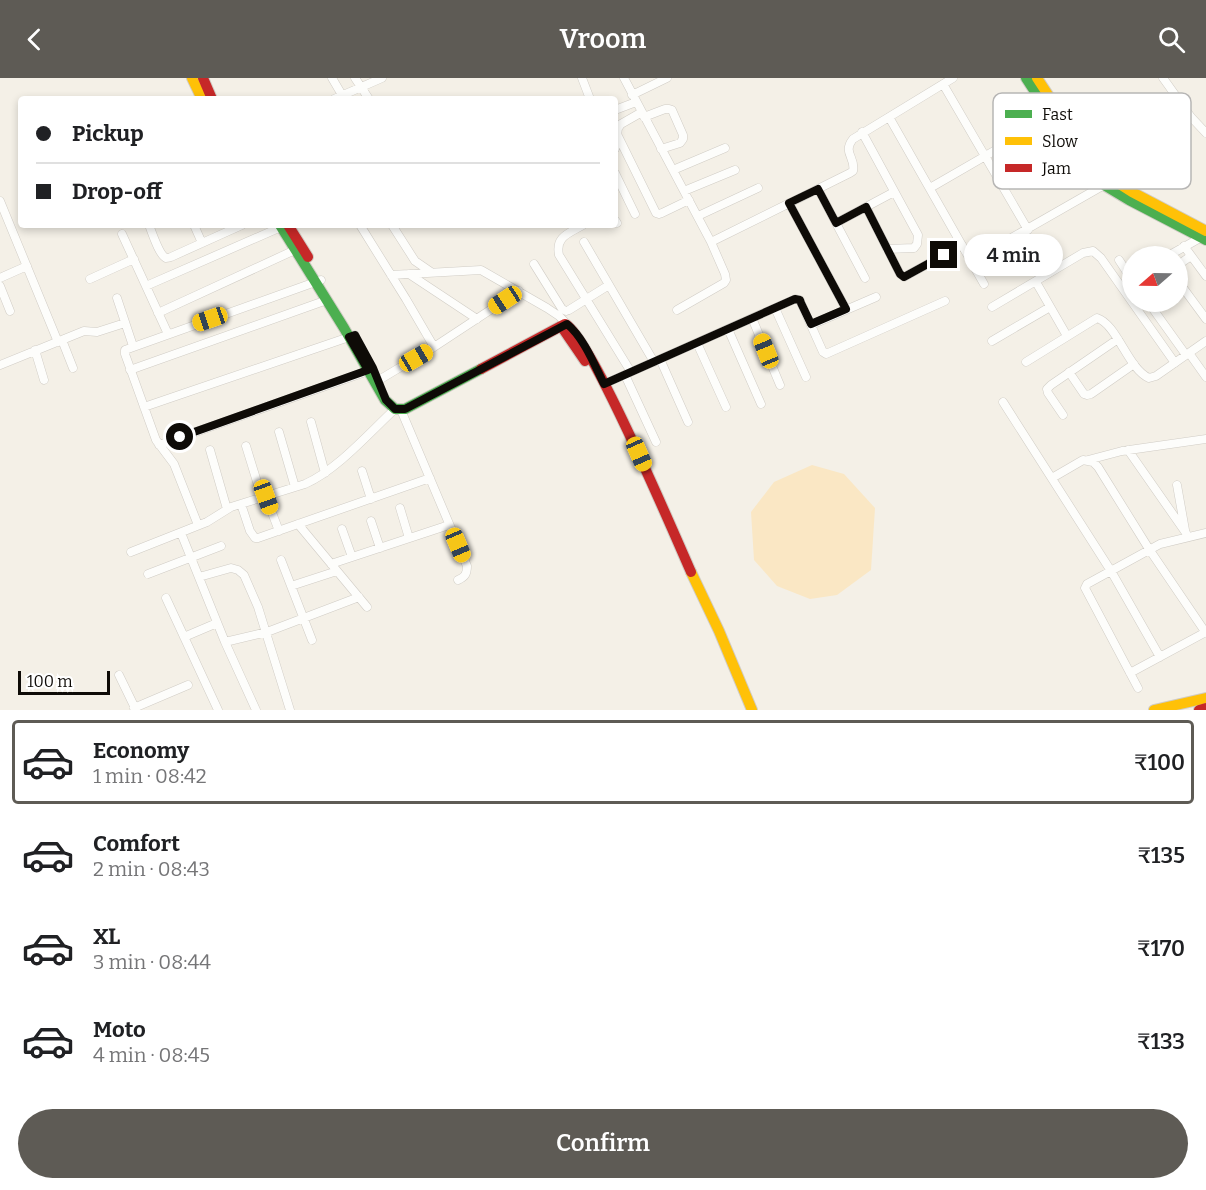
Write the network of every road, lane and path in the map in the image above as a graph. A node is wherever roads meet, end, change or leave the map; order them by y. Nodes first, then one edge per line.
1 (192, 78) edge
2 (203, 78) edge
3 (332, 78) edge
4 (355, 78) edge
5 (382, 78) edge
6 (582, 78) edge
7 (624, 78) edge
8 (667, 78) edge
9 (953, 78) edge
10 (1026, 78) edge
11 (1037, 78) edge
12 (1163, 78) edge
13 (944, 84) junction
14 (361, 87) junction
15 (1035, 93) edge
16 (1046, 93) edge
17 (1173, 93) edge
18 (201, 96) edge
19 (211, 96) edge
20 (338, 96) edge
21 (340, 96) edge
22 (367, 96) edge
23 (589, 96) edge
24 (634, 98) junction
25 (618, 108) edge
26 (643, 114) junction
27 (889, 117) junction
28 (1203, 123) edge
29 (618, 128) edge
30 (862, 132) junction
31 (1206, 133) edge
32 (618, 136) edge
33 (725, 148) dead end
34 (661, 149) junction
35 (993, 153) edge
36 (986, 157) junction
37 (993, 169) edge
38 (673, 170) junction
39 (735, 170) dead end
40 (618, 179) edge
41 (758, 188) dead end
42 (930, 188) junction
43 (818, 189) junction
44 (1004, 189) edge
45 (1096, 189) edge
46 (1112, 189) edge
47 (1127, 189) edge
48 (684, 191) junction
49 (894, 192) junction
50 (689, 200) junction
51 (0, 201) edge
52 (789, 203) junction
53 (866, 207) junction
54 (635, 214) dead end
55 (698, 216) junction
56 (836, 223) junction
57 (152, 228) edge
58 (195, 228) edge
59 (235, 228) edge
60 (278, 228) edge
61 (284, 228) edge
62 (284, 228) edge
63 (362, 228) edge
64 (394, 228) edge
65 (579, 228) edge
66 (1028, 230) junction
67 (122, 234) dead end
68 (1204, 236) edge
69 (584, 242) dead end
70 (711, 242) junction
71 (202, 243) junction
72 (962, 245) junction
73 (1184, 246) edge
74 (887, 249) junction
75 (295, 250) junction
76 (1188, 252) edge
77 (1191, 256) junction
78 (1188, 258) edge
79 (134, 259) junction
80 (1119, 260) dead end
81 (971, 261) junction
82 (534, 264) dead end
83 (1122, 264) edge
84 (27, 266) junction
85 (432, 273) junction
86 (409, 274) junction
87 (391, 275) junction
88 (1206, 276) edge
89 (0, 278) edge
90 (865, 278) dead end
91 (90, 279) dead end
92 (318, 281) junction
93 (1036, 282) junction
94 (984, 284) dead end
95 (609, 285) junction
96 (1122, 285) edge
97 (0, 286) edge
98 (146, 286) junction
99 (519, 291) junction
100 (1188, 294) edge
101 (876, 297) dead end
102 (117, 298) dead end
103 (587, 299) junction
104 (327, 300) junction
105 (945, 301) dead end
106 (992, 307) dead end
107 (1050, 307) junction
108 (775, 308) junction
109 (846, 309) junction
110 (677, 310) dead end
111 (10, 311) dead end
112 (1142, 312) edge
113 (1156, 312) edge
114 (158, 314) junction
115 (752, 318) junction
116 (477, 319) junction
117 (1206, 319) edge
118 (125, 323) junction
119 (811, 324) junction
120 (564, 325) junction
121 (728, 329) junction
122 (168, 334) junction
123 (352, 336) junction
124 (1067, 336) junction
125 (1118, 339) junction
126 (60, 341) junction
127 (992, 341) dead end
128 (1206, 341) edge
129 (697, 343) junction
130 (133, 346) junction
131 (434, 347) junction
132 (35, 351) junction
133 (1187, 354) junction
134 (657, 360) junction
135 (1026, 362) dead end
136 (1175, 363) junction
137 (0, 364) edge
138 (1134, 364) junction
139 (73, 368) dead end
140 (130, 370) junction
141 (368, 370) junction
142 (1069, 372) junction
143 (628, 373) junction
144 (1206, 376) edge
145 (806, 377) dead end
146 (44, 380) dead end
147 (378, 380) junction
148 (604, 384) junction
149 (780, 385) dead end
150 (386, 400) junction
151 (1003, 402) dead end
152 (761, 404) dead end
153 (144, 407) junction
154 (726, 407) dead end
155 (398, 409) junction
156 (1063, 415) dead end
157 (312, 422) dead end
158 (688, 422) dead end
159 (279, 432) dead end
160 (1206, 439) edge
161 (656, 442) dead end
162 (159, 445) junction
163 (246, 446) dead end
164 (210, 450) dead end
165 (1128, 450) junction
166 (1088, 460) junction
167 (362, 471) dead end
168 (325, 473) junction
169 (430, 478) junction
170 (1052, 478) junction
171 (1177, 485) dead end
172 (295, 487) junction
173 (264, 497) junction
174 (371, 499) junction
175 (241, 504) junction
176 (400, 508) dead end
177 (227, 509) junction
178 (371, 520) dead end
179 (298, 524) junction
180 (198, 525) junction
181 (449, 525) junction
182 (342, 529) dead end
183 (279, 531) junction
184 (181, 533) junction
185 (1206, 533) edge
186 (1186, 535) junction
187 (409, 538) junction
188 (221, 546) dead end
189 (380, 548) junction
190 (1149, 549) junction
191 (131, 552) dead end
192 (352, 557) junction
193 (191, 558) junction
194 (281, 560) dead end
195 (334, 567) junction
196 (1111, 571) junction
197 (148, 574) dead end
198 (199, 577) junction
199 (458, 580) dead end
200 (291, 586) junction
201 (358, 597) junction
202 (166, 598) dead end
203 (367, 607) dead end
204 (303, 618) junction
205 (217, 623) junction
206 (267, 632) junction
207 (1206, 633) edge
208 (184, 637) junction
209 (312, 640) dead end
210 (225, 642) junction
211 (1160, 657) junction
212 (1130, 673) junction
213 (119, 675) dead end
214 (188, 685) dead end
215 (1138, 688) dead end
216 (1206, 698) edge
217 (1206, 708) edge
218 (135, 709) edge
219 (218, 710) edge
220 (256, 710) edge
221 (290, 710) edge
222 (746, 710) edge
223 (752, 710) edge
224 (1155, 710) edge
225 (1199, 710) edge

1 - 18 main road
2 - 19 main road
3 - 20 street
4 - 14 street
5 - 14 street
6 - 23 street
7 - 24 street
8 - 24 street
9 - 13 street
10 - 15 main road
11 - 16 main road
12 - 17 street
13 - 27 street
13 - 36 street
14 - 21 street
14 - 22 street
24 - 25 street
24 - 26 street
26 - 29 street
26 - 34 street
26 - 34 street
27 - 30 street
27 - 42 street
28 - 31 street
30 - 43 street
30 - 49 street
32 - 50 street
33 - 38 street
34 - 38 street
35 - 36 street
36 - 37 street
36 - 42 street
38 - 48 street
39 - 48 street
40 - 54 street
41 - 55 street
42 - 72 street
43 - 52 street
43 - 56 street
44 - 66 street
45 - 66 street
46 - 68 main road
47 - 68 main road
48 - 50 street
49 - 53 street
49 - 74 street
50 - 55 street
51 - 84 street
52 - 70 street
52 - 109 street
53 - 56 street
53 - 74 street
55 - 70 street
56 - 90 street
57 - 71 street
58 - 71 street
59 - 71 street
60 - 98 street
61 - 75 main road
62 - 92 main road
63 - 87 street
64 - 85 street
65 - 103 street
66 - 81 street
67 - 79 street
68 - 73 street
69 - 95 street
70 - 110 street
72 - 74 street
72 - 81 street
75 - 92 main road
75 - 114 street
76 - 77 street
77 - 78 street
77 - 88 street
79 - 91 street
79 - 98 street
80 - 83 street
81 - 94 street
82 - 103 street
84 - 89 street
84 - 126 street
85 - 86 street
85 - 99 street
86 - 87 street
86 - 116 street
87 - 131 street
92 - 104 main road
92 - 122 street
92 - 123 main road
93 - 96 street
93 - 106 street
93 - 107 street
95 - 103 street
95 - 134 street
97 - 111 street
98 - 114 street
99 - 116 street
99 - 120 street
100 - 117 street
101 - 109 street
102 - 118 street
103 - 143 street
104 - 123 main road
104 - 140 street
105 - 119 street
107 - 124 street
107 - 127 street
108 - 115 street
108 - 119 street
108 - 145 street
109 - 119 street
112 - 136 street
113 - 133 street
114 - 122 street
115 - 121 street
115 - 149 street
116 - 131 street
118 - 126 street
118 - 130 street
120 - 148 main road
120 - 155 main road
120 - 222 main road
121 - 129 street
121 - 152 street
122 - 130 street
123 - 141 main road
123 - 147 main road
123 - 153 street
124 - 125 street
124 - 135 street
125 - 138 street
125 - 142 street
126 - 132 street
126 - 139 street
128 - 133 street
129 - 134 street
129 - 154 street
130 - 140 street
131 - 147 street
132 - 137 street
132 - 146 street
133 - 136 street
133 - 144 street
134 - 143 street
134 - 158 street
136 - 138 street
138 - 142 street
140 - 153 street
141 - 150 main road
141 - 162 street
142 - 156 street
143 - 148 street
143 - 161 street
147 - 150 main road
148 - 223 main road
150 - 155 main road
151 - 170 street
153 - 162 street
155 - 168 street
155 - 169 street
157 - 168 street
159 - 172 street
160 - 165 street
162 - 180 street
163 - 173 street
164 - 177 street
165 - 166 street
165 - 186 street
166 - 170 street
166 - 190 street
167 - 174 street
168 - 172 street
169 - 174 street
169 - 181 street
170 - 196 street
171 - 186 street
172 - 173 street
173 - 175 street
173 - 183 street
174 - 179 street
175 - 177 street
175 - 183 street
176 - 187 street
177 - 180 street
178 - 189 street
179 - 183 street
179 - 195 street
180 - 184 street
181 - 187 street
181 - 199 street
182 - 192 street
184 - 191 street
184 - 193 street
185 - 186 street
186 - 190 street
187 - 189 street
188 - 193 street
189 - 192 street
190 - 196 street
190 - 207 street
192 - 195 street
193 - 197 street
193 - 198 street
194 - 200 street
195 - 200 street
195 - 201 street
196 - 211 street
196 - 212 street
198 - 205 street
198 - 206 street
200 - 204 street
201 - 203 street
201 - 204 street
202 - 208 street
204 - 206 street
204 - 209 street
205 - 208 street
205 - 210 street
206 - 210 street
206 - 221 street
207 - 211 street
208 - 219 street
210 - 220 street
211 - 212 street
212 - 215 street
213 - 218 street
214 - 218 street
216 - 224 main road
217 - 225 main road

